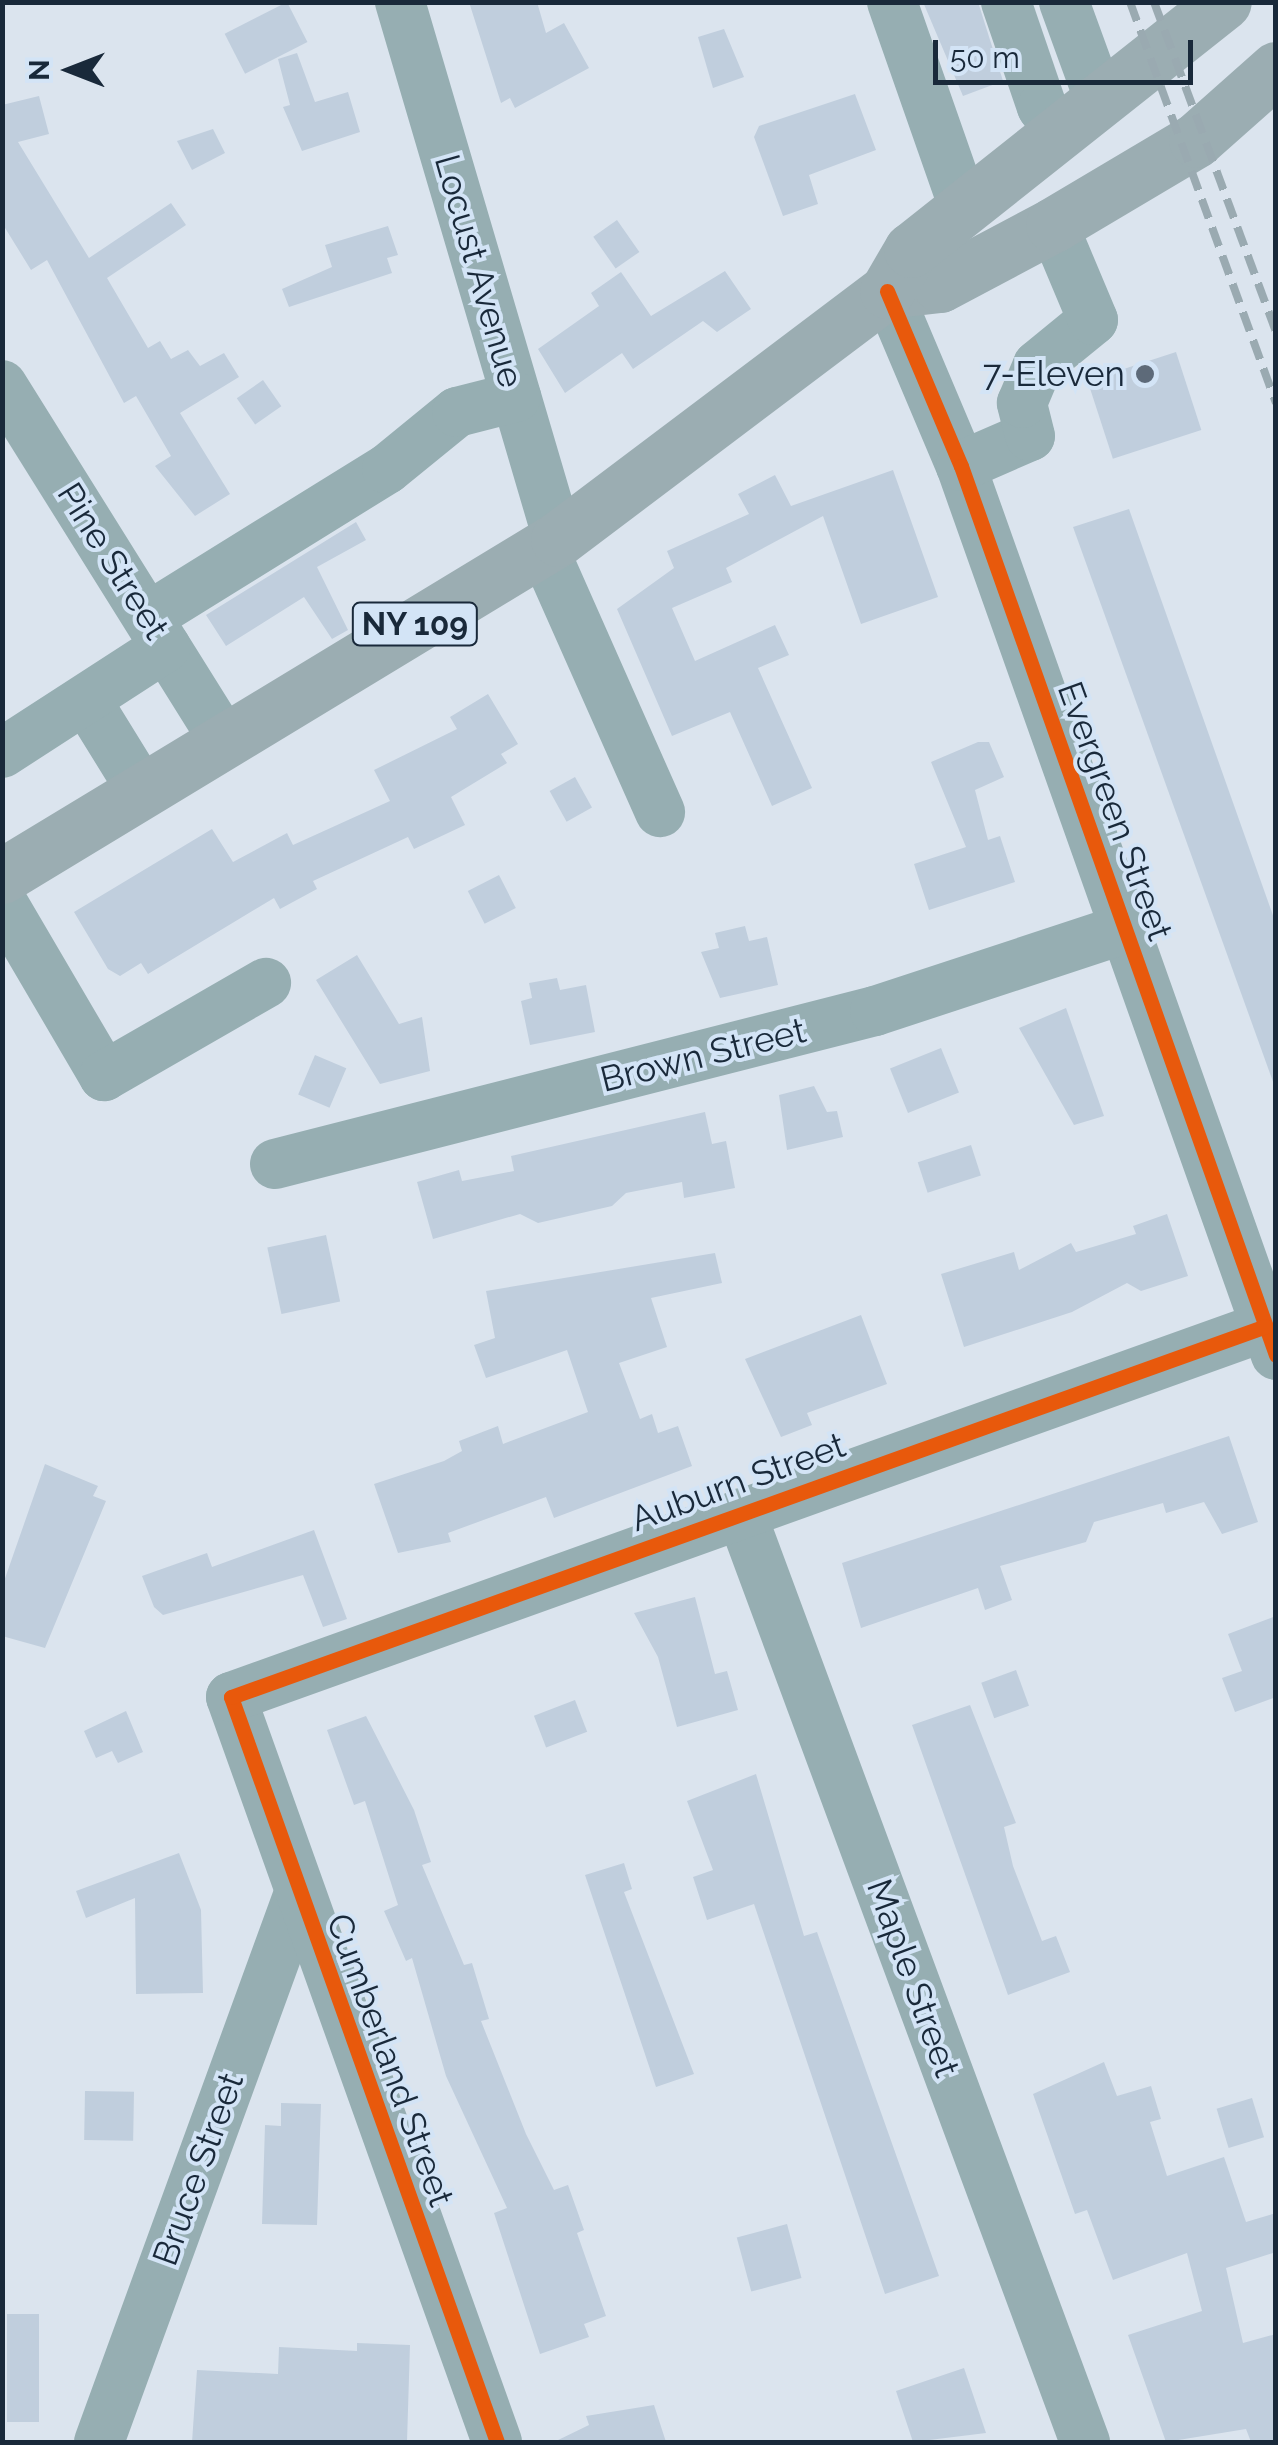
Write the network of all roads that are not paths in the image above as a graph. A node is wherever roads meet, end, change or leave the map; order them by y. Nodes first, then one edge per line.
1 (400, 2) edge
2 (892, 2) edge
3 (1006, 2) edge
4 (1064, 2) edge
5 (1224, 2) edge
6 (1243, 2) edge
7 (1273, 80) edge
8 (1080, 116) junction
9 (964, 208) junction
10 (1053, 224) junction
11 (887, 290) junction
12 (2, 384) edge
13 (516, 397) junction
14 (961, 466) junction
15 (551, 543) junction
16 (157, 632) junction
17 (86, 700) junction
18 (224, 738) junction
19 (2, 753) edge
20 (141, 789) junction
21 (660, 812) dead end
22 (6, 871) edge
23 (1125, 929) junction
24 (266, 982) dead end
25 (275, 1164) dead end
26 (1271, 1341) edge
27 (740, 1513) junction
28 (231, 1697) joint
29 (298, 1896) junction
30 (100, 2442) edge
31 (497, 2442) edge
32 (1085, 2442) edge

1 - 13 street, Locust Avenue
2 - 9 street
3 - 8 street
4 - 8 street
5 - 8 main road, NY 109
6 - 7 main road
7 - 10 main road
8 - 9 main road, NY 109
9 - 11 main road, NY 109
10 - 11 main road
10 - 14 street
11 - 14 street, Evergreen Street
11 - 15 main road, NY 109
12 - 16 street, Pine Street
13 - 15 street, Locust Avenue
13 - 16 street
14 - 23 street, Evergreen Street
15 - 18 main road, NY 109
15 - 21 street, Locust Avenue
16 - 17 street
16 - 18 street, Pine Street
17 - 19 street
17 - 20 street
18 - 20 main road, NY 109
20 - 22 main road, NY 109
22 - 24 street
23 - 25 street, Brown Street
23 - 26 street, Evergreen Street
26 - 27 street, Auburn Street
27 - 28 street, Auburn Street
27 - 32 street, Maple Street
28 - 29 street, Cumberland Street
29 - 30 street, Bruce Street
29 - 31 street, Cumberland Street

